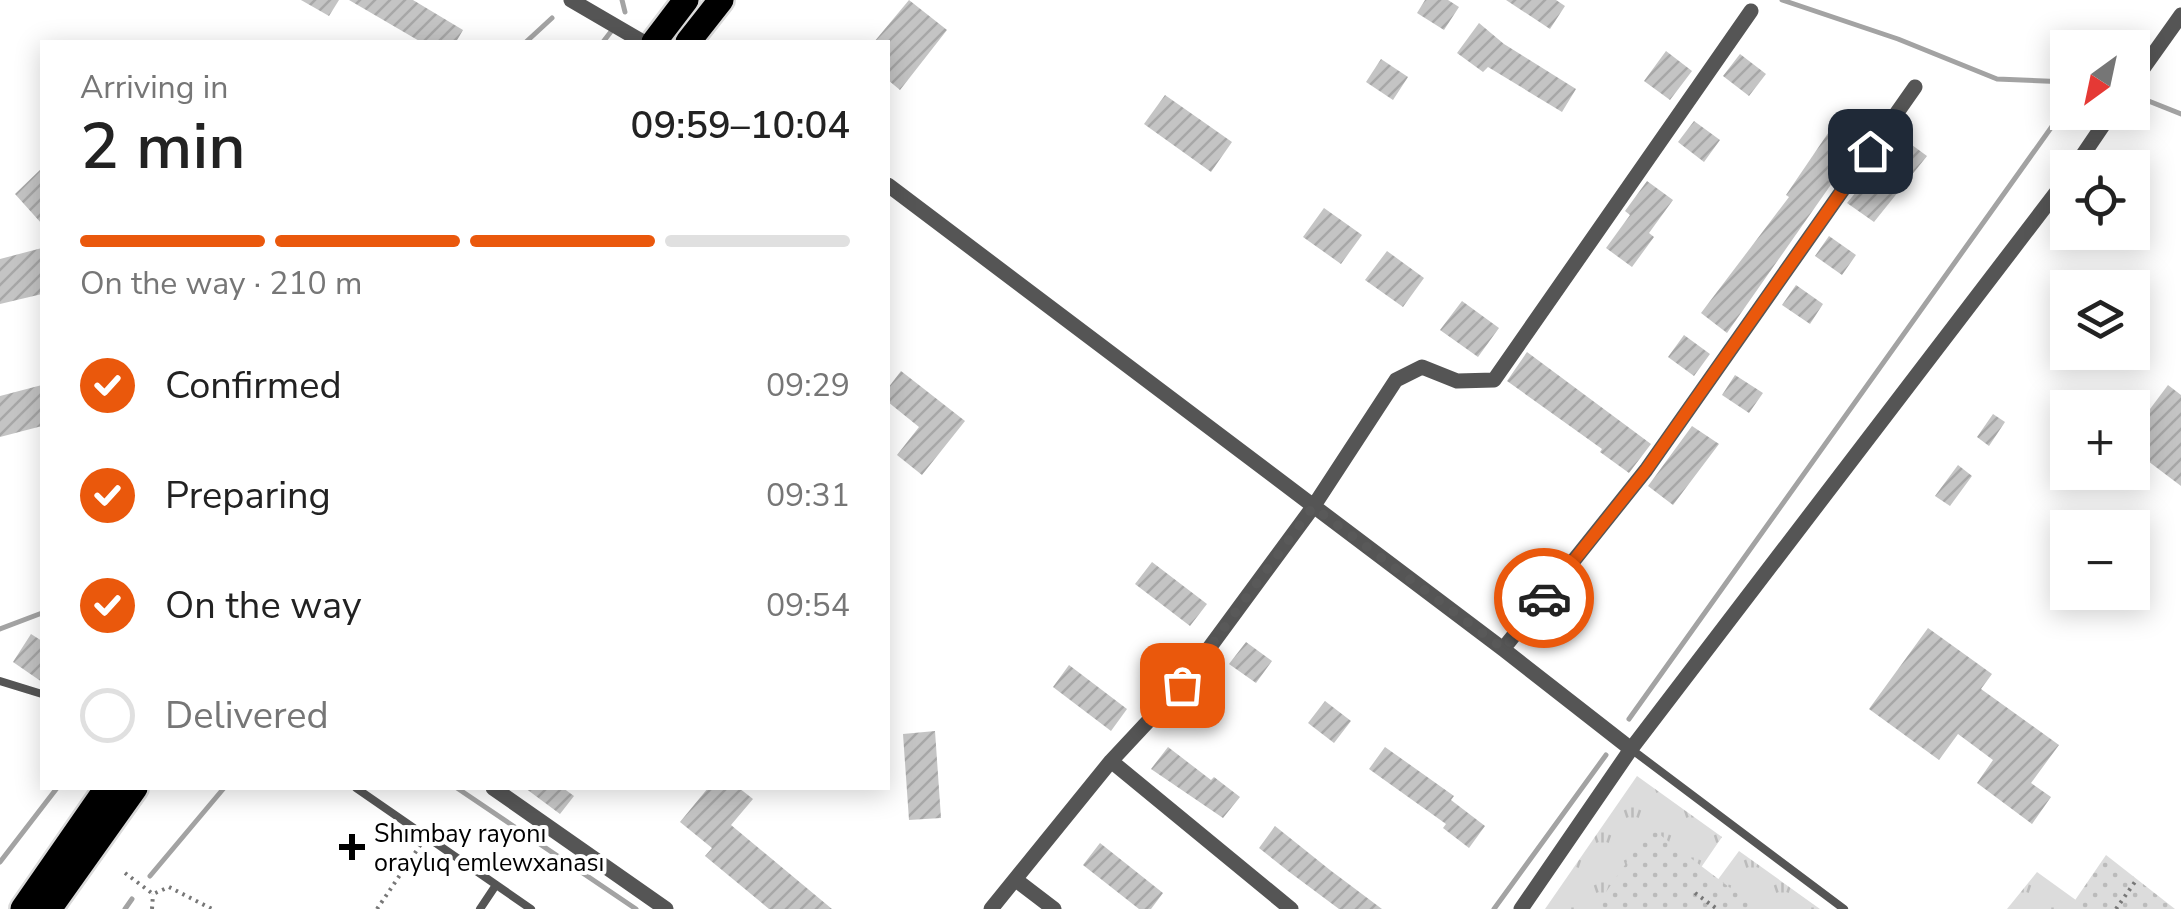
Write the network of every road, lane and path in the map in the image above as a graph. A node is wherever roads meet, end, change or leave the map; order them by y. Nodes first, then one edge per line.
1 (571, 0) edge
2 (686, 0) edge
3 (720, 0) edge
4 (1751, 11) dead end
5 (2181, 14) edge
6 (641, 40) edge
7 (656, 40) edge
8 (693, 40) edge
9 (2150, 58) edge
10 (1915, 87) dead end
11 (890, 186) edge
12 (2050, 201) edge
13 (1313, 507) junction
14 (1504, 649) junction
15 (0, 681) edge
16 (40, 693) edge
17 (1631, 748) junction
18 (1111, 761) junction
19 (106, 790) edge
20 (134, 790) edge
21 (359, 790) edge
22 (495, 790) edge
23 (426, 836) junction
24 (125, 873) dead end
25 (2137, 879) dead end
26 (1016, 880) junction
27 (496, 885) junction
28 (1695, 892) dead end
29 (153, 894) junction
30 (23, 909) edge
31 (49, 909) edge
32 (152, 909) edge
33 (212, 909) edge
34 (376, 909) edge
35 (480, 909) edge
36 (531, 909) edge
37 (666, 909) edge
38 (991, 909) edge
39 (1054, 909) edge
40 (1291, 909) edge
41 (1521, 909) edge
42 (1717, 909) edge
43 (1844, 909) edge
44 (2116, 909) edge

1 - 6 street
2 - 7 main road
3 - 8 main road
4 - 13 street
5 - 9 street
10 - 14 street
11 - 13 street
12 - 17 street
13 - 14 street
13 - 18 street
14 - 17 street
15 - 16 lane
17 - 41 street
17 - 43 lane
18 - 26 street
18 - 40 street
19 - 30 main road
20 - 31 main road
21 - 23 lane
22 - 37 street
23 - 27 lane
23 - 34 path
24 - 29 path
25 - 44 path
26 - 38 street
26 - 39 street
27 - 35 lane
27 - 36 lane
28 - 42 path
29 - 32 path
29 - 33 path

